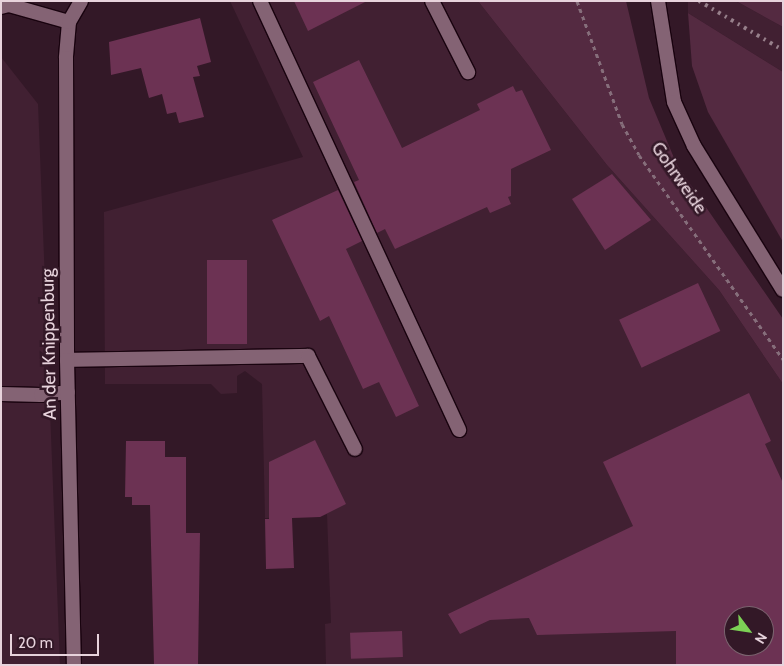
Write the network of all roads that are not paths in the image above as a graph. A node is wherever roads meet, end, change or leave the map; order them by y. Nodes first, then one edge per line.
1 (81, 1) edge
2 (260, 1) edge
3 (432, 1) edge
4 (658, 1) edge
5 (1, 7) edge
6 (69, 22) junction
7 (468, 72) dead end
8 (783, 290) edge
9 (67, 360) junction
10 (68, 392) junction
11 (1, 394) edge
12 (459, 430) dead end
13 (355, 449) dead end
14 (74, 665) edge

1 - 6 street
2 - 12 street
3 - 7 street
4 - 8 street, Gohrweide
5 - 6 street
6 - 9 street, An der Knippenburg
9 - 10 street, An der Knippenburg
9 - 13 street
10 - 11 street
10 - 14 street, An der Knippenburg

